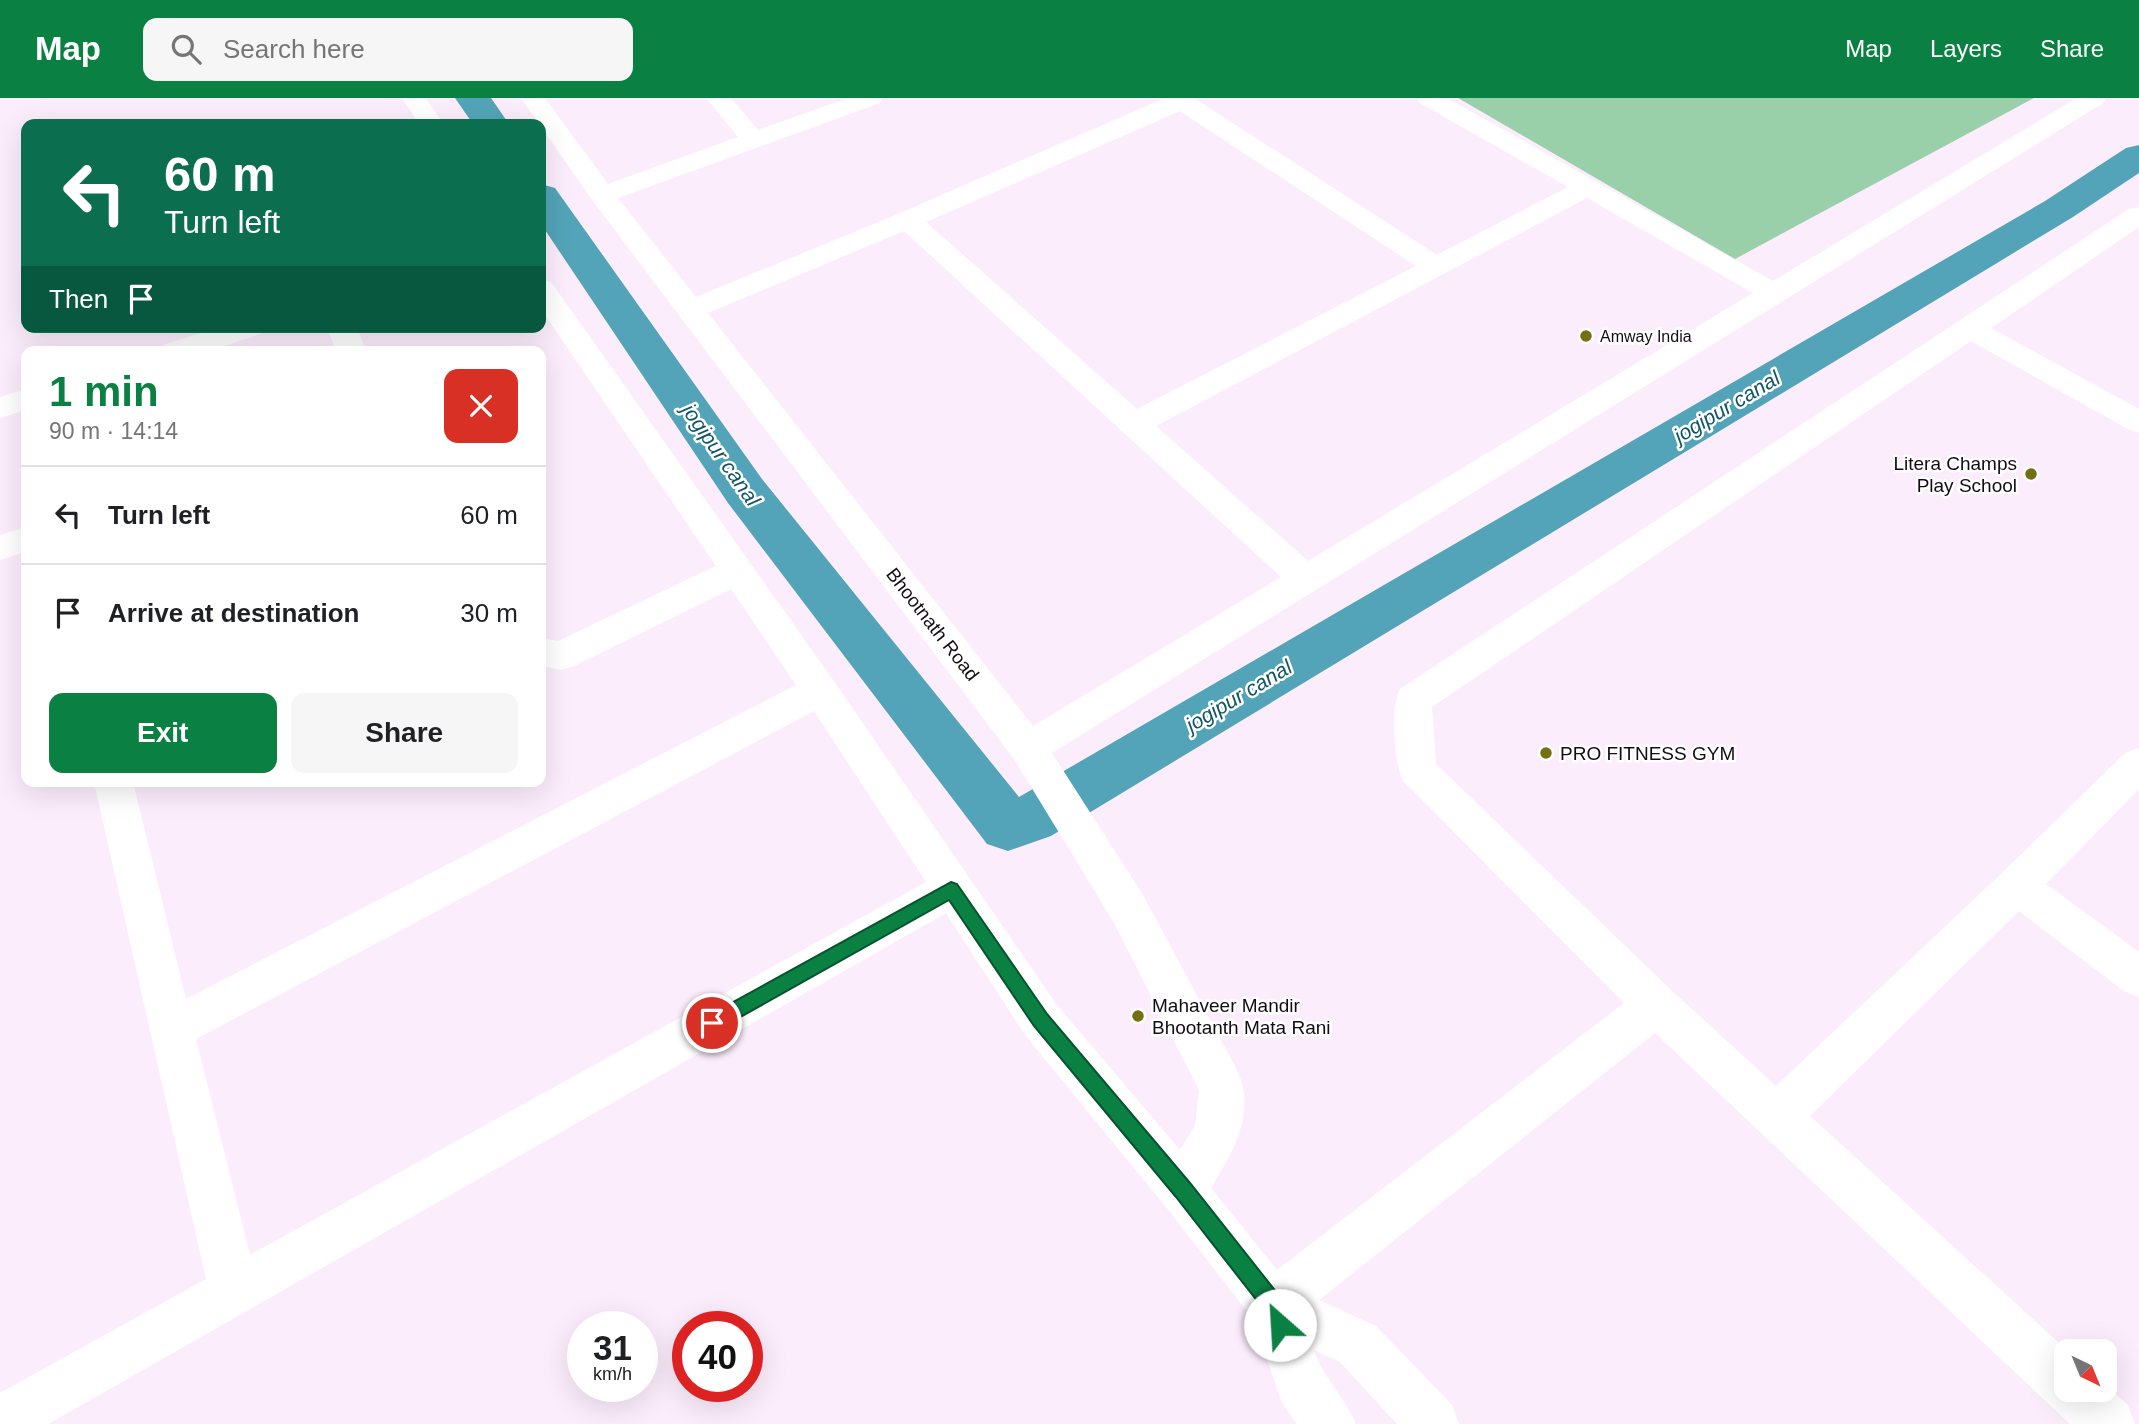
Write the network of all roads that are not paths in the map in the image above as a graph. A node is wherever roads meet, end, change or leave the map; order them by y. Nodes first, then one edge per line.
1 (414, 98) edge
2 (533, 98) edge
3 (718, 98) edge
4 (870, 98) edge
5 (1429, 98) edge
6 (2094, 98) edge
7 (1179, 99) edge
8 (428, 119) edge
9 (753, 140) junction
10 (1585, 189) junction
11 (602, 195) junction
12 (2139, 215) edge
13 (908, 220) junction
14 (1437, 267) junction
15 (1774, 293) junction
16 (546, 295) edge
17 (691, 309) junction
18 (1971, 329) junction
19 (233, 333) edge
20 (192, 346) edge
21 (21, 401) edge
22 (0, 408) edge
23 (2139, 422) edge
24 (1134, 424) junction
25 (21, 541) edge
26 (0, 548) edge
27 (736, 571) junction
28 (1306, 579) junction
29 (546, 653) edge
30 (820, 690) junction
31 (1038, 763) junction
32 (2139, 764) edge
33 (114, 787) edge
34 (2017, 886) junction
35 (951, 890) junction
36 (2139, 977) edge
37 (1656, 1005) junction
38 (172, 1029) junction
39 (1778, 1115) junction
40 (1183, 1190) junction
41 (234, 1291) junction
42 (1273, 1305) junction
43 (2054, 1373) edge
44 (2085, 1402) edge
45 (0, 1422) edge
46 (1330, 1424) edge
47 (1433, 1424) edge
48 (2109, 1424) edge

1 - 8 street
2 - 11 street, Bhootnath Road
3 - 9 street
4 - 9 street
5 - 10 street
6 - 15 street
7 - 13 street
7 - 14 street
9 - 11 street
10 - 14 street
10 - 15 street
11 - 17 street, Bhootnath Road
12 - 18 street
13 - 17 street
13 - 24 street
14 - 24 street
15 - 28 street
16 - 27 street
17 - 31 street, Bhootnath Road
18 - 23 street
18 - 37 street
19 - 20 street
21 - 22 street
24 - 28 street
25 - 26 street
27 - 29 street
27 - 30 street
28 - 31 street
30 - 35 street
30 - 38 street
31 - 40 street, Bhootnath Road
32 - 34 street
33 - 38 street
34 - 36 street
34 - 39 street
35 - 40 street
35 - 41 street
37 - 39 street
37 - 42 street
38 - 41 street
39 - 43 street
40 - 42 street
41 - 45 street
42 - 46 street
42 - 47 street
44 - 48 street

